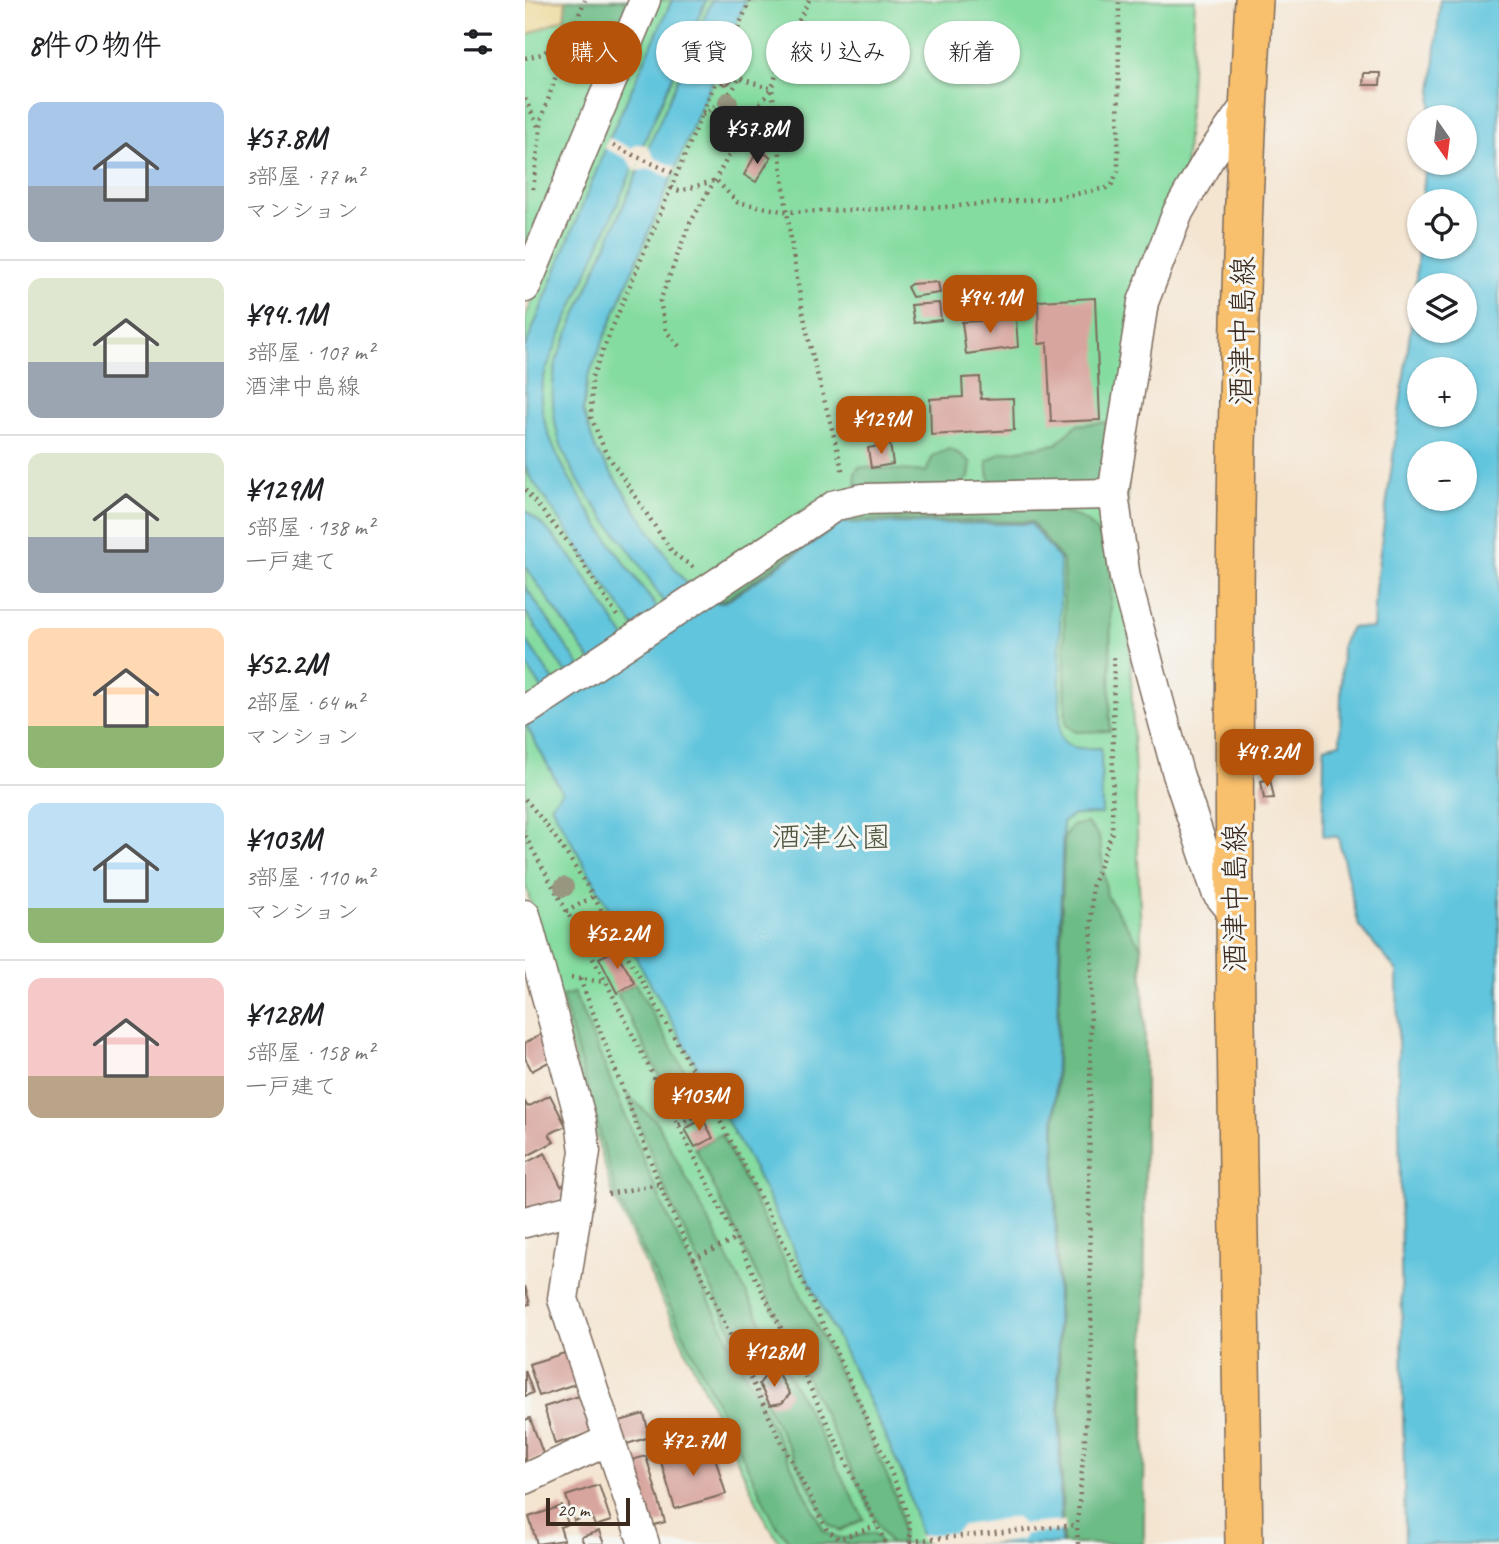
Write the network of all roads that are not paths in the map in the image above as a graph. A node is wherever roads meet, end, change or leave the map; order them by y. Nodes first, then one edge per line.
1 (645, 0) edge
2 (1254, 0) edge
3 (1250, 100) junction
4 (525, 287) edge
5 (1113, 494) junction
6 (534, 706) edge
7 (1234, 913) junction
8 (525, 915) edge
9 (575, 1204) junction
10 (525, 1222) edge
11 (609, 1440) junction
12 (525, 1479) edge
13 (644, 1544) edge
14 (1244, 1544) edge

1 - 4 street
2 - 3 main road, 酒津中島線
3 - 5 street
3 - 7 main road, 酒津中島線
5 - 6 street
5 - 7 street
7 - 14 main road, 酒津中島線
8 - 9 street
9 - 10 street
9 - 11 street
11 - 12 street
11 - 13 street

